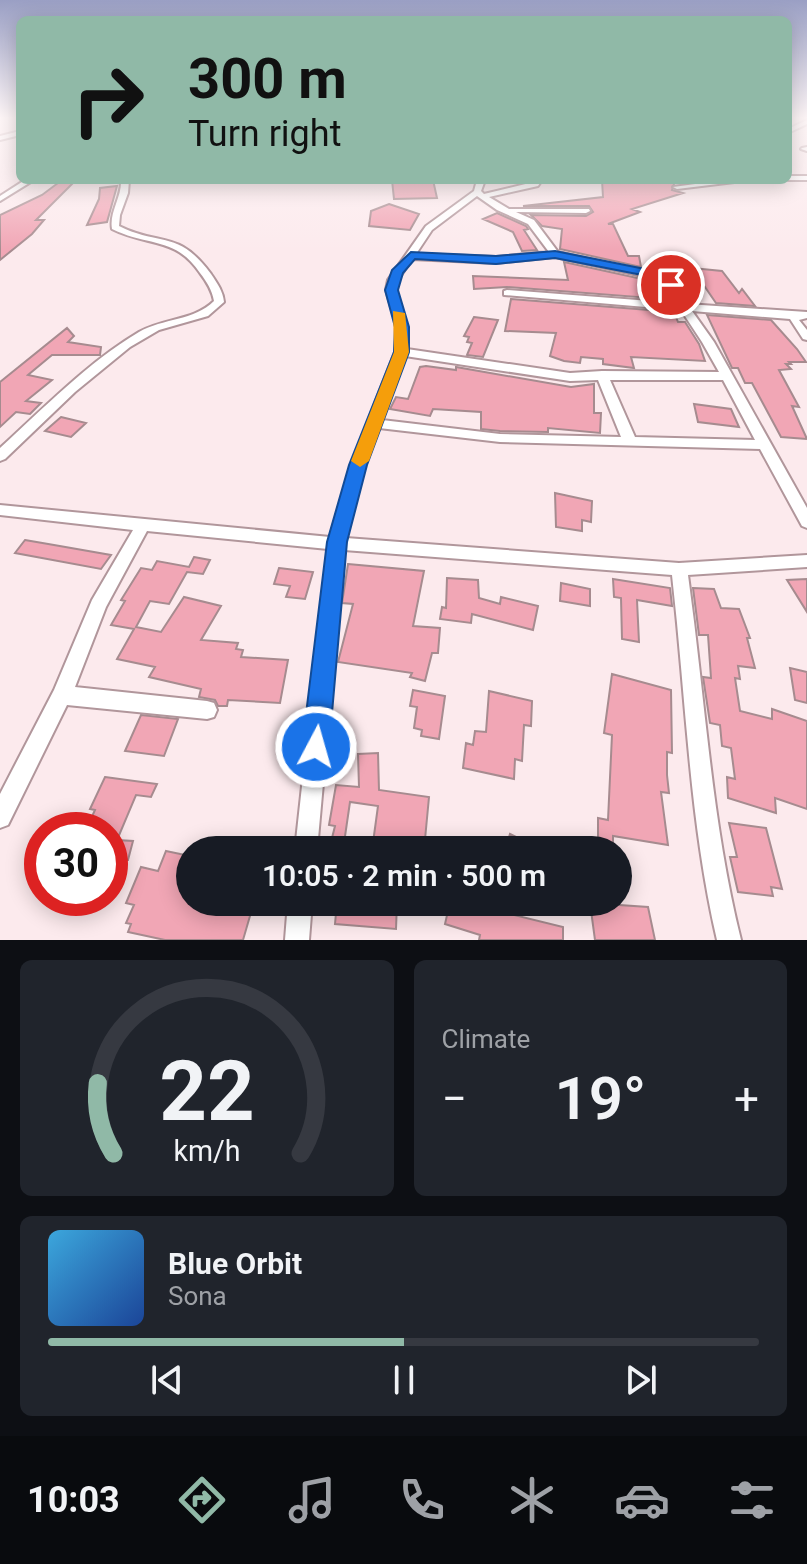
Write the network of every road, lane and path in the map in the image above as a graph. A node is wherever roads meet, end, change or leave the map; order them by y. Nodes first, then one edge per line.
1 (24, 184) edge
2 (126, 184) edge
3 (535, 184) edge
4 (707, 184) edge
5 (677, 187) dead end
6 (480, 189) edge
7 (0, 199) edge
8 (504, 210) junction
9 (586, 211) dead end
10 (555, 254) junction
11 (411, 256) junction
12 (507, 293) dead end
13 (685, 307) junction
14 (802, 316) edge
15 (807, 337) edge
16 (401, 352) junction
17 (602, 375) junction
18 (725, 376) junction
19 (375, 423) junction
20 (630, 442) junction
21 (763, 445) junction
22 (0, 456) edge
23 (0, 510) edge
24 (807, 522) edge
25 (142, 527) junction
26 (337, 542) junction
27 (807, 561) edge
28 (679, 569) junction
29 (62, 695) junction
30 (207, 710) dead end
31 (0, 817) edge
32 (307, 836) edge
33 (299, 916) edge
34 (297, 940) edge
35 (729, 940) edge

1 - 7 street
2 - 22 street
3 - 6 street
4 - 5 street
6 - 8 street
6 - 11 street
8 - 9 street
8 - 10 street
10 - 11 street
10 - 13 street
11 - 16 street
12 - 13 street
13 - 14 street
13 - 18 street
14 - 15 street
16 - 17 street
16 - 19 street
17 - 18 street
17 - 20 street
18 - 21 street
19 - 20 street
19 - 26 street
20 - 21 street
21 - 24 street
23 - 25 street
25 - 26 street
25 - 29 street
26 - 28 street
26 - 32 street
27 - 28 street
28 - 35 street
29 - 30 street
29 - 31 street
33 - 34 street

